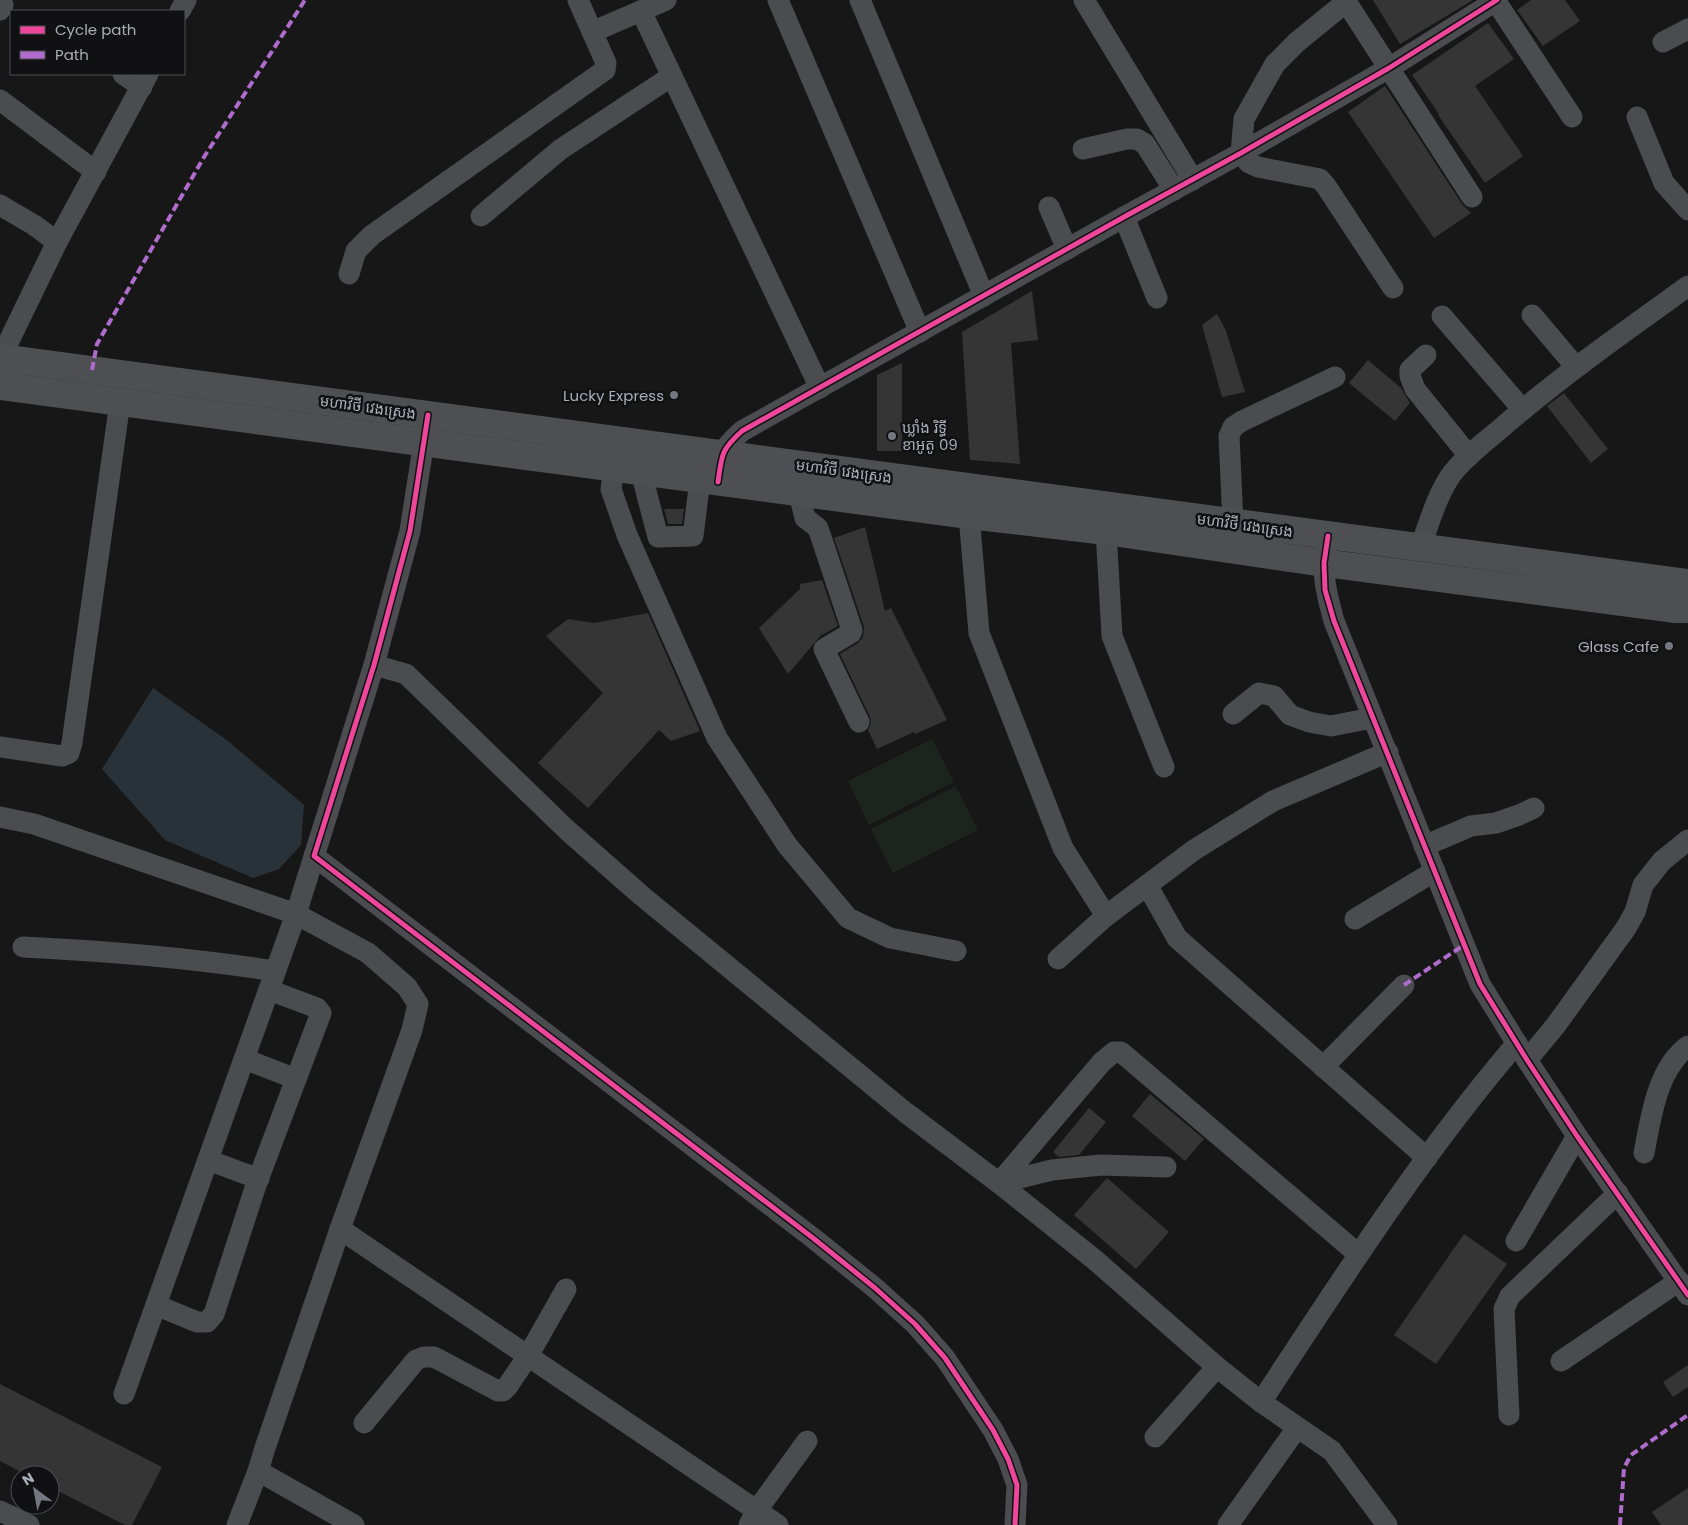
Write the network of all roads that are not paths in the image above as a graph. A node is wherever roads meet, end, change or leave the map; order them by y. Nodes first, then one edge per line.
1 (578, 0) edge
2 (666, 0) edge
3 (778, 0) edge
4 (860, 0) edge
5 (1084, 0) edge
6 (1496, 0) edge
7 (1346, 1) edge
8 (641, 11) junction
9 (1688, 29) edge
10 (592, 32) junction
11 (1663, 42) dead end
12 (1389, 68) junction
13 (127, 75) edge
14 (672, 76) junction
15 (145, 80) edge
16 (0, 100) edge
17 (1572, 117) dead end
18 (1637, 117) dead end
19 (1083, 149) dead end
20 (1241, 154) junction
21 (96, 172) junction
22 (1193, 180) junction
23 (1174, 190) junction
24 (1472, 197) dead end
25 (0, 205) edge
26 (1049, 206) dead end
27 (1688, 210) edge
28 (481, 216) dead end
29 (1124, 216) junction
30 (56, 242) junction
31 (1067, 249) junction
32 (349, 274) dead end
33 (1688, 286) edge
34 (1393, 288) dead end
35 (984, 296) junction
36 (1157, 298) dead end
37 (1532, 314) dead end
38 (1442, 316) dead end
39 (920, 332) junction
40 (1426, 356) dead end
41 (2, 358) edge
42 (1576, 367) junction
43 (1335, 377) dead end
44 (0, 387) edge
45 (820, 388) junction
46 (120, 402) junction
47 (1523, 410) junction
48 (428, 415) junction
49 (423, 443) junction
50 (722, 454) junction
51 (1469, 456) junction
52 (614, 468) junction
53 (641, 472) junction
54 (709, 481) junction
55 (800, 493) junction
56 (969, 515) junction
57 (1233, 523) junction
58 (1106, 532) junction
59 (1328, 536) junction
60 (1420, 548) junction
61 (1324, 563) junction
62 (1688, 583) edge
63 (1688, 609) edge
64 (374, 666) junction
65 (1233, 714) dead end
66 (1372, 718) junction
67 (859, 722) dead end
68 (0, 747) edge
69 (1388, 752) junction
70 (1164, 767) dead end
71 (1534, 808) dead end
72 (0, 817) edge
73 (1688, 840) edge
74 (1424, 846) junction
75 (314, 856) junction
76 (1435, 872) junction
77 (1147, 885) junction
78 (296, 914) junction
79 (1106, 916) junction
80 (1355, 919) dead end
81 (22, 947) dead end
82 (956, 951) dead end
83 (1058, 959) dead end
84 (272, 980) junction
85 (1404, 985) dead end
86 (1688, 1046) edge
87 (1522, 1052) junction
88 (244, 1059) junction
89 (1323, 1067) junction
90 (296, 1079) junction
91 (1577, 1136) junction
92 (1644, 1152) dead end
93 (1427, 1158) junction
94 (208, 1160) junction
95 (1166, 1167) dead end
96 (259, 1179) junction
97 (1000, 1183) junction
98 (1618, 1193) junction
99 (340, 1229) junction
100 (1516, 1242) dead end
101 (1358, 1254) junction
102 (1684, 1288) edge
103 (566, 1289) dead end
104 (156, 1305) junction
105 (528, 1356) junction
106 (1561, 1361) dead end
107 (1217, 1367) junction
108 (124, 1394) dead end
109 (1261, 1402) junction
110 (1509, 1415) dead end
111 (364, 1423) dead end
112 (1297, 1428) junction
113 (1155, 1437) dead end
114 (807, 1441) dead end
115 (258, 1471) junction
116 (0, 1510) edge
117 (753, 1518) edge
118 (29, 1525) edge
119 (238, 1525) edge
120 (354, 1525) edge
121 (778, 1525) edge
122 (1015, 1525) edge
123 (1228, 1525) edge
124 (1387, 1525) edge

1 - 10 street
2 - 8 street
3 - 39 street
4 - 35 street
5 - 22 street
6 - 12 street
6 - 17 street
7 - 12 street
7 - 20 street
8 - 10 street
8 - 14 street
9 - 11 street
10 - 32 street
12 - 20 street
12 - 24 street
13 - 15 street
14 - 28 street
14 - 45 street
15 - 21 street
16 - 21 street
18 - 27 street
19 - 23 street
20 - 22 street
20 - 34 street
21 - 30 street
22 - 23 street
23 - 29 street
25 - 30 street
26 - 31 street
29 - 31 street
29 - 36 street
30 - 41 street
31 - 35 street
33 - 42 street
35 - 39 street
37 - 42 street
38 - 47 street
39 - 45 street
40 - 51 street
41 - 44 street
41 - 48 main road, មហាវិថី វេងស្រេង
42 - 47 street
43 - 57 street
44 - 46 main road, មហាវិថី វេងស្រេង
45 - 50 street
46 - 49 main road, មហាវិថី វេងស្រេង
46 - 68 street
47 - 51 street
48 - 49 street
48 - 50 main road, មហាវិថី វេងស្រេង
49 - 52 main road, មហាវិថី វេងស្រេង
49 - 64 street
50 - 54 street
50 - 57 main road, មហាវិថី វេងស្រេង
51 - 60 street
52 - 53 main road, មហាវិថី វេងស្រេង
52 - 82 street
53 - 54 main road, មហាវិថី វេងស្រេង
53 - 54 street
54 - 55 main road, មហាវិថី វេងស្រេង
55 - 56 main road, មហាវិថី វេងស្រេង
55 - 67 street
56 - 58 main road, មហាវិថី វេងស្រេង
56 - 79 street
57 - 59 main road, មហាវិថី វេងស្រេង
58 - 61 main road, មហាវិថី វេងស្រេង
58 - 70 street
59 - 60 main road, មហាវិថី វេងស្រេង
59 - 61 street
60 - 62 main road, មហាវិថី វេងស្រេង
61 - 63 main road, មហាវិថី វេងស្រេង
61 - 66 street
64 - 75 street
64 - 97 street
65 - 66 street
66 - 69 street
69 - 74 street
69 - 77 street
71 - 74 street
72 - 78 street
73 - 87 street
74 - 76 street
75 - 78 street
75 - 122 street
76 - 80 street
76 - 87 street
77 - 79 street
77 - 89 street
78 - 84 street
78 - 99 street
79 - 83 street
81 - 84 street
84 - 88 street
84 - 90 street
85 - 89 street
86 - 92 street
87 - 91 street
87 - 93 street
88 - 90 street
88 - 94 street
89 - 93 street
90 - 96 street
91 - 98 street
91 - 100 street
93 - 101 street
94 - 96 street
94 - 104 street
95 - 97 street
96 - 104 street
97 - 101 street
97 - 107 street
98 - 102 street
98 - 110 street
99 - 105 street
99 - 115 street
101 - 109 street
102 - 106 street
103 - 105 street
104 - 108 street
105 - 111 street
105 - 117 street
107 - 109 street
107 - 113 street
109 - 112 street
112 - 123 street
112 - 124 street
114 - 117 street
115 - 119 street
115 - 120 street
116 - 118 street
117 - 121 street

